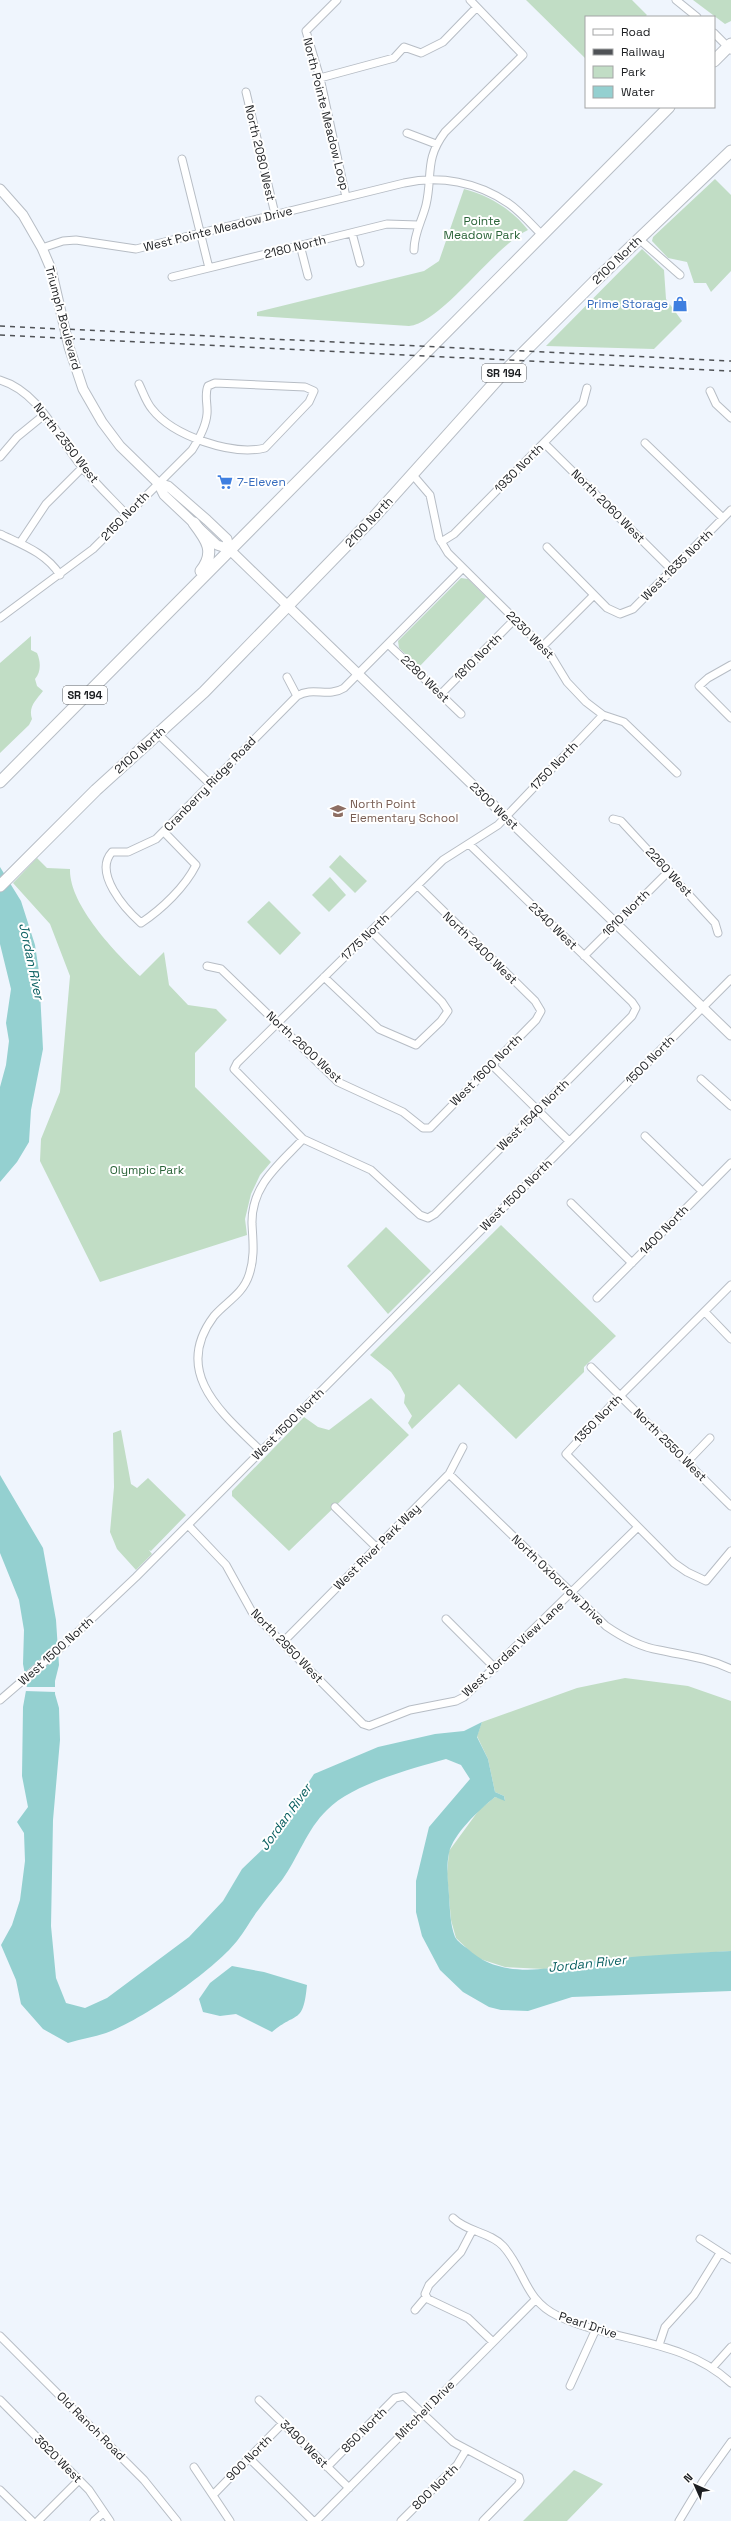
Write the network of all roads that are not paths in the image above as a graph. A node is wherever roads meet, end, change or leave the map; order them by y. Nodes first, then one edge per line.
1 (336, 0) edge
2 (470, 0) edge
3 (676, 0) edge
4 (476, 8) junction
5 (696, 16) edge
6 (715, 34) edge
7 (730, 47) edge
8 (715, 60) edge
9 (320, 78) junction
10 (246, 92) dead end
11 (668, 108) edge
12 (407, 133) dead end
13 (436, 144) junction
14 (731, 151) edge
15 (182, 159) dead end
16 (428, 180) junction
17 (0, 189) edge
18 (346, 197) junction
19 (275, 214) junction
20 (418, 225) junction
21 (200, 233) junction
22 (352, 233) junction
23 (542, 235) junction
24 (639, 239) junction
25 (300, 245) junction
26 (42, 248) junction
27 (414, 250) dead end
28 (360, 263) dead end
29 (209, 268) junction
30 (680, 275) dead end
31 (308, 276) dead end
32 (172, 277) dead end
33 (0, 380) edge
34 (139, 384) dead end
35 (587, 388) dead end
36 (710, 391) dead end
37 (44, 415) junction
38 (731, 418) edge
39 (198, 439) junction
40 (544, 443) junction
41 (645, 444) dead end
42 (0, 457) edge
43 (82, 468) junction
44 (412, 474) junction
45 (158, 483) junction
46 (731, 510) edge
47 (126, 514) junction
48 (723, 518) junction
49 (194, 523) junction
50 (0, 534) edge
51 (441, 542) junction
52 (20, 543) junction
53 (547, 547) dead end
54 (229, 549) junction
55 (463, 568) junction
56 (672, 570) junction
57 (60, 575) junction
58 (258, 576) joint
59 (594, 595) junction
60 (289, 606) junction
61 (171, 608) junction
62 (0, 618) edge
63 (515, 619) junction
64 (388, 644) junction
65 (543, 646) junction
66 (731, 665) edge
67 (357, 674) junction
68 (287, 677) dead end
69 (441, 694) junction
70 (298, 696) junction
71 (462, 714) dead end
72 (603, 714) junction
73 (731, 718) edge
74 (158, 734) junction
75 (677, 773) dead end
76 (0, 782) edge
77 (210, 784) junction
78 (505, 817) junction
79 (613, 819) dead end
80 (164, 832) junction
81 (469, 844) junction
82 (669, 871) junction
83 (0, 886) edge
84 (418, 886) junction
85 (616, 923) junction
86 (371, 931) junction
87 (718, 933) dead end
88 (584, 956) junction
89 (207, 966) dead end
90 (324, 977) junction
91 (731, 980) edge
92 (703, 1007) junction
93 (636, 1008) joint
94 (541, 1011) joint
95 (277, 1023) junction
96 (731, 1035) edge
97 (492, 1065) junction
98 (701, 1079) dead end
99 (731, 1106) edge
100 (538, 1110) junction
101 (430, 1128) joint
102 (645, 1136) dead end
103 (303, 1139) junction
104 (569, 1141) junction
105 (731, 1163) edge
106 (702, 1191) junction
107 (571, 1203) dead end
108 (632, 1262) junction
109 (731, 1285) edge
110 (597, 1298) dead end
111 (705, 1312) junction
112 (731, 1339) edge
113 (591, 1367) dead end
114 (620, 1396) junction
115 (710, 1438) dead end
116 (463, 1447) dead end
117 (261, 1452) junction
118 (687, 1462) junction
119 (449, 1474) junction
120 (731, 1506) edge
121 (335, 1507) dead end
122 (188, 1525) junction
123 (638, 1527) junction
124 (376, 1547) junction
125 (731, 1551) edge
126 (571, 1594) junction
127 (446, 1619) dead end
128 (283, 1642) junction
129 (495, 1668) junction
130 (731, 1669) edge
131 (0, 1700) edge
132 (364, 1724) joint
133 (453, 2218) dead end
134 (472, 2231) junction
135 (700, 2239) dead end
136 (720, 2253) junction
137 (731, 2259) edge
138 (426, 2296) junction
139 (535, 2300) junction
140 (415, 2310) dead end
141 (596, 2329) junction
142 (0, 2336) edge
143 (493, 2342) junction
144 (659, 2345) junction
145 (731, 2347) edge
146 (713, 2367) junction
147 (731, 2383) edge
148 (570, 2386) dead end
149 (0, 2400) edge
150 (259, 2400) dead end
151 (423, 2413) junction
152 (283, 2423) junction
153 (731, 2442) edge
154 (466, 2450) junction
155 (249, 2458) junction
156 (194, 2467) dead end
157 (327, 2467) junction
158 (79, 2480) junction
159 (349, 2488) junction
160 (0, 2490) edge
161 (214, 2494) junction
162 (102, 2513) junction
163 (32, 2521) edge
164 (38, 2521) edge
165 (94, 2521) edge
166 (110, 2521) edge
167 (177, 2521) edge
168 (230, 2521) edge
169 (314, 2521) edge
170 (401, 2521) edge
171 (483, 2521) edge
172 (679, 2521) edge

1 - 9 street, North Pointe Meadow Loop
2 - 4 street
3 - 5 street
4 - 9 street
4 - 13 street
6 - 7 street
7 - 8 highway
9 - 18 street, North Pointe Meadow Loop
10 - 19 street, North 2080 West
11 - 23 highway, SR 194
12 - 13 street
13 - 16 street
14 - 24 highway, 2100 North / SR 194
15 - 21 street
16 - 18 street, West Pointe Meadow Drive
16 - 20 street
16 - 23 street, West Pointe Meadow Drive
17 - 26 main road, Triumph Boulevard
18 - 19 street, West Pointe Meadow Drive
19 - 21 street, West Pointe Meadow Drive
20 - 22 street, 2180 North
20 - 27 street
21 - 26 street, West Pointe Meadow Drive
21 - 29 street
22 - 25 street, 2180 North
22 - 28 street
23 - 54 highway, SR 194
24 - 30 street
24 - 44 highway, 2100 North / SR 194
25 - 29 street, 2180 North
25 - 31 street
26 - 45 main road, Triumph Boulevard
29 - 32 street, 2180 North
33 - 37 street, North 2350 West
34 - 39 street
35 - 40 street, 1930 North
36 - 38 street
37 - 42 street
37 - 43 street, North 2350 West
39 - 39 street, 2150 North
39 - 45 street, 2150 North
40 - 51 street, 1930 North
40 - 56 street, North 2060 West
41 - 48 street
43 - 47 street, North 2350 West
43 - 52 street
44 - 51 street, 2230 West
44 - 60 highway, 2100 North / SR 194
45 - 47 street, 2150 North
45 - 49 main road, Triumph Boulevard
45 - 54 main road, Triumph Boulevard
46 - 48 street, West 1835 North
47 - 57 street, 2150 North
48 - 56 street, West 1835 North
49 - 54 main road, Triumph Boulevard
49 - 61 highway
50 - 52 street
51 - 55 street, 2230 West
52 - 57 street
53 - 59 street
54 - 58 main road, Triumph Boulevard
54 - 61 highway, SR 194
55 - 63 street, 2230 West
55 - 64 street
56 - 59 street, West 1835 North
57 - 62 street, 2150 North
58 - 60 main road, 2300 West
59 - 65 street
60 - 67 main road, 2300 West
60 - 74 highway, 2100 North / SR 194
61 - 76 highway, SR 194
63 - 65 street, 2230 West
63 - 69 street, 1810 North
64 - 67 street
64 - 69 street, 2280 West
65 - 72 street, 2230 West
66 - 73 street
67 - 70 street
67 - 78 main road, 2300 West
68 - 70 street
69 - 71 street, 2280 West
70 - 77 street, Cranberry Ridge Road
72 - 75 street, 2230 West
72 - 78 street, 1750 North
74 - 77 street
74 - 83 highway, 2100 North / SR 194
77 - 80 street, Cranberry Ridge Road
78 - 81 street, 1775 North
78 - 85 main road, 2300 West
79 - 82 street, 2260 West
80 - 80 street, Cranberry Ridge Road
81 - 84 street, 1775 North
81 - 88 street, 2340 West
82 - 85 street, 1610 North
82 - 87 street, 2260 West
84 - 86 street, 1775 North
84 - 94 street, North 2400 West
85 - 88 street, 1610 North
85 - 92 main road, 2300 West
86 - 90 street, 1775 North
86 - 90 street
88 - 93 street, 2340 West
89 - 95 street, North 2600 West
90 - 95 street, 1775 North
91 - 92 street, 1500 North
92 - 96 main road, 2300 West
92 - 104 street, 1500 North
93 - 100 street, West 1540 North
94 - 97 street, West 1600 North
95 - 101 street, North 2600 West
95 - 103 street, 1775 North
97 - 100 street
97 - 101 street, West 1600 North
98 - 99 street
100 - 103 street, West 1540 North
100 - 104 street
102 - 106 street
103 - 117 street
104 - 117 street, West 1500 North
105 - 106 street, 1400 North
106 - 108 street, 1400 North
107 - 108 street
108 - 110 street, 1400 North
109 - 111 street, 1350 North
111 - 112 street
111 - 114 street, 1350 North
113 - 114 street, North 2550 West
114 - 118 street, North 2550 West
114 - 123 street, 1350 North
115 - 118 street
116 - 119 street, West River Park Way
117 - 122 street, West 1500 North
118 - 120 street, North 2550 West
119 - 124 street, West River Park Way
119 - 126 street, North Oxborrow Drive
121 - 124 street
122 - 128 street, North 2950 West
122 - 131 street, West 1500 North
123 - 125 street, 1350 North
123 - 126 street, West Jordan View Lane
124 - 128 street, West River Park Way
126 - 129 street, West Jordan View Lane
126 - 130 street, North Oxborrow Drive
127 - 129 street
128 - 132 street, North 2950 West
129 - 132 street, West Jordan View Lane
133 - 134 street, Pearl Drive
134 - 138 street
134 - 139 street, Pearl Drive
135 - 136 street
136 - 137 street
136 - 144 street
138 - 140 street
138 - 143 street
139 - 141 street, Pearl Drive
139 - 143 street, Mitchell Drive
141 - 144 street, Pearl Drive
141 - 148 street
142 - 167 street, Old Ranch Road
143 - 151 street, Mitchell Drive
144 - 146 street, Pearl Drive
145 - 146 street
146 - 147 street, Pearl Drive
149 - 158 street, 3620 West
150 - 152 street, 3490 West
151 - 154 street
151 - 157 street, 850 North
151 - 159 street, Mitchell Drive
152 - 155 street, 900 North
152 - 157 street, 3490 West
153 - 172 street
154 - 170 street, 800 North
154 - 171 street
155 - 161 street, 900 North
155 - 169 street
156 - 161 street
157 - 159 street, 3490 West
158 - 162 street, 3620 West
158 - 164 street
159 - 169 street, Mitchell Drive
160 - 163 street
161 - 168 street
162 - 165 street
162 - 166 street, 3620 West

